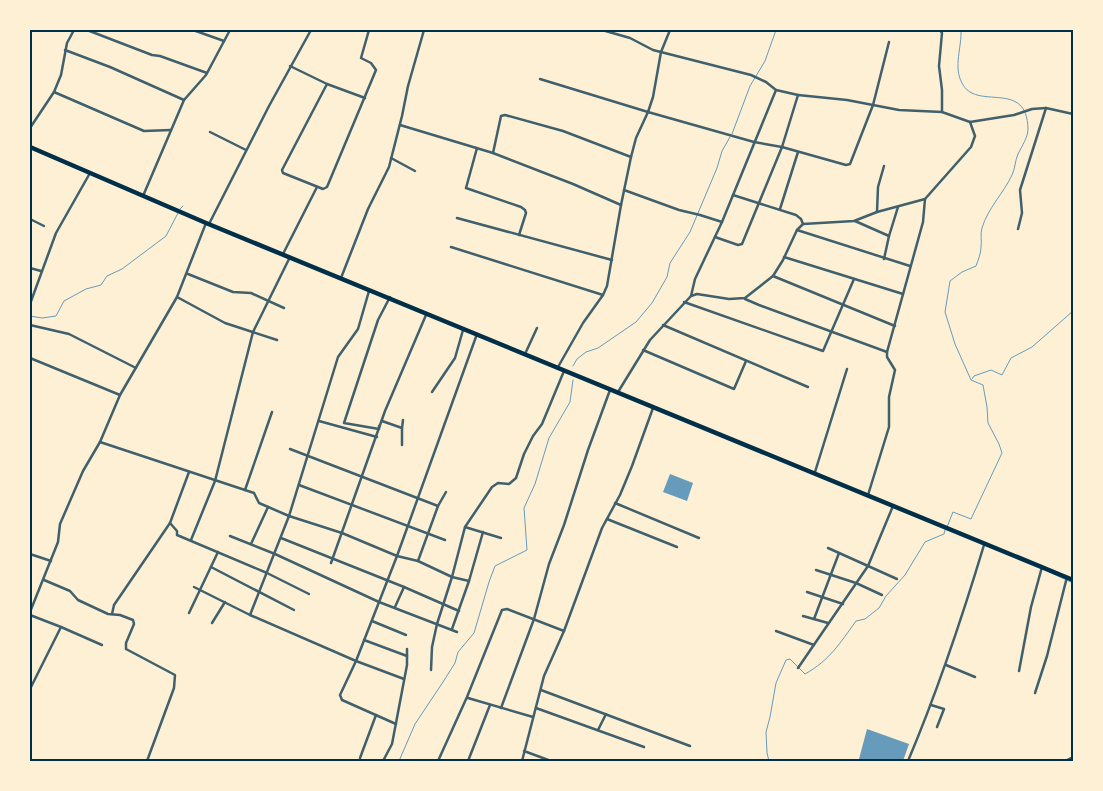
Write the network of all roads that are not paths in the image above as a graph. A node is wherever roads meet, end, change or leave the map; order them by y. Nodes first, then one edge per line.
1 (74, 30) edge
2 (87, 30) edge
3 (193, 30) edge
4 (230, 30) edge
5 (311, 30) edge
6 (369, 30) edge
7 (424, 30) edge
8 (602, 30) edge
9 (670, 30) edge
10 (940, 30) edge
11 (224, 42) junction
12 (889, 42) dead end
13 (65, 50) junction
14 (661, 52) junction
15 (290, 66) junction
16 (207, 73) junction
17 (540, 79) dead end
18 (327, 84) junction
19 (776, 90) junction
20 (54, 92) junction
21 (798, 95) junction
22 (365, 98) junction
23 (184, 100) junction
24 (873, 105) junction
25 (1046, 108) junction
26 (648, 112) junction
27 (942, 112) junction
28 (1073, 114) edge
29 (970, 122) junction
30 (400, 125) junction
31 (30, 128) edge
32 (171, 130) junction
33 (210, 132) dead end
34 (754, 142) junction
35 (30, 147) edge
36 (477, 148) junction
37 (782, 148) junction
38 (246, 150) junction
39 (798, 152) junction
40 (493, 153) junction
41 (631, 157) junction
42 (391, 158) junction
43 (884, 166) dead end
44 (415, 171) dead end
45 (90, 173) junction
46 (317, 187) junction
47 (624, 190) junction
48 (733, 195) junction
49 (143, 196) junction
50 (924, 199) junction
51 (760, 204) junction
52 (621, 205) junction
53 (898, 207) junction
54 (780, 209) junction
55 (877, 212) junction
56 (457, 218) dead end
57 (30, 219) edge
58 (854, 221) junction
59 (722, 222) junction
60 (208, 224) junction
61 (803, 224) junction
62 (44, 226) dead end
63 (1018, 229) dead end
64 (797, 230) junction
65 (518, 236) junction
66 (889, 236) junction
67 (715, 237) junction
68 (451, 247) dead end
69 (283, 254) junction
70 (290, 257) junction
71 (784, 257) junction
72 (884, 259) junction
73 (612, 260) junction
74 (910, 266) junction
75 (30, 268) edge
76 (41, 271) junction
77 (187, 273) junction
78 (773, 276) junction
79 (341, 278) junction
80 (854, 279) junction
81 (370, 290) junction
82 (903, 294) junction
83 (603, 295) junction
84 (691, 296) junction
85 (177, 297) junction
86 (390, 298) junction
87 (745, 298) junction
88 (269, 300) junction
89 (684, 302) junction
90 (30, 304) edge
91 (843, 305) junction
92 (284, 308) dead end
93 (426, 313) junction
94 (30, 325) edge
95 (663, 325) junction
96 (895, 326) junction
97 (464, 328) junction
98 (537, 328) dead end
99 (253, 332) junction
100 (832, 332) junction
101 (477, 334) junction
102 (277, 340) dead end
103 (643, 350) junction
104 (887, 352) junction
105 (525, 354) junction
106 (30, 358) edge
107 (746, 361) junction
108 (558, 367) junction
109 (136, 368) junction
110 (847, 369) dead end
111 (564, 370) junction
112 (808, 387) dead end
113 (611, 389) junction
114 (432, 392) dead end
115 (618, 392) junction
116 (120, 395) junction
117 (653, 408) junction
118 (385, 411) junction
119 (272, 412) dead end
120 (402, 420) dead end
121 (319, 421) junction
122 (382, 421) junction
123 (402, 428) junction
124 (377, 437) junction
125 (100, 442) junction
126 (402, 445) dead end
127 (290, 449) dead end
128 (308, 456) junction
129 (189, 472) junction
130 (814, 473) junction
131 (362, 477) junction
132 (215, 480) junction
133 (298, 485) junction
134 (245, 490) junction
135 (446, 492) dead end
136 (868, 495) junction
137 (418, 499) junction
138 (615, 503) junction
139 (352, 505) junction
140 (894, 505) junction
141 (438, 506) junction
142 (268, 507) junction
143 (289, 516) junction
144 (607, 519) junction
145 (170, 523) junction
146 (408, 527) junction
147 (465, 527) junction
148 (342, 532) junction
149 (483, 532) junction
150 (428, 534) junction
151 (230, 536) dead end
152 (281, 538) junction
153 (501, 538) dead end
154 (699, 538) dead end
155 (191, 540) junction
156 (445, 540) dead end
157 (984, 543) junction
158 (251, 545) junction
159 (678, 547) dead end
160 (828, 548) dead end
161 (218, 552) junction
162 (839, 553) junction
163 (30, 554) edge
164 (275, 554) junction
165 (397, 556) junction
166 (333, 559) junction
167 (51, 561) junction
168 (418, 561) junction
169 (331, 563) dead end
170 (868, 566) junction
171 (211, 567) junction
172 (1042, 567) junction
173 (816, 570) dead end
174 (267, 574) junction
175 (831, 575) junction
176 (452, 576) junction
177 (1067, 577) junction
178 (897, 579) dead end
179 (44, 580) junction
180 (1073, 580) edge
181 (387, 581) junction
182 (469, 581) junction
183 (856, 583) junction
184 (194, 586) dead end
185 (404, 587) junction
186 (201, 589) junction
187 (259, 592) junction
188 (807, 592) dead end
189 (309, 594) dead end
190 (882, 594) dead end
191 (822, 597) junction
192 (225, 602) junction
193 (379, 602) junction
194 (843, 604) junction
195 (443, 605) junction
196 (395, 607) junction
197 (294, 610) dead end
198 (459, 611) junction
199 (189, 613) dead end
200 (30, 614) edge
201 (112, 614) junction
202 (250, 615) junction
203 (803, 616) dead end
204 (534, 619) junction
205 (814, 619) junction
206 (372, 621) junction
207 (212, 624) dead end
208 (437, 624) junction
209 (828, 624) junction
210 (61, 626) junction
211 (452, 629) junction
212 (564, 631) junction
213 (776, 631) dead end
214 (457, 632) dead end
215 (406, 635) dead end
216 (364, 640) junction
217 (102, 645) dead end
218 (814, 645) junction
219 (407, 650) dead end
220 (407, 656) junction
221 (356, 661) junction
222 (946, 664) junction
223 (798, 668) dead end
224 (431, 670) dead end
225 (1019, 671) dead end
226 (976, 677) dead end
227 (404, 679) junction
228 (30, 690) edge
229 (540, 690) junction
230 (1035, 693) dead end
231 (467, 697) junction
232 (490, 705) junction
233 (931, 705) junction
234 (501, 708) junction
235 (536, 708) junction
236 (606, 714) junction
237 (376, 715) junction
238 (533, 717) junction
239 (396, 724) junction
240 (936, 727) dead end
241 (598, 730) junction
242 (690, 746) dead end
243 (644, 747) dead end
244 (524, 751) junction
245 (1073, 757) edge
246 (360, 758) dead end
247 (148, 761) edge
248 (383, 761) edge
249 (438, 761) edge
250 (468, 761) edge
251 (522, 761) edge
252 (551, 761) edge
253 (908, 761) edge
254 (1065, 761) edge

1 - 13 street
2 - 16 street
3 - 11 street
4 - 11 street
5 - 15 street
6 - 22 street
7 - 30 street
8 - 14 street
9 - 14 street
10 - 27 street
11 - 16 street
12 - 24 street
13 - 20 street
13 - 23 street
14 - 19 street
14 - 26 street
15 - 18 street
15 - 38 street
16 - 23 street
17 - 26 street
18 - 22 street
18 - 46 street
19 - 21 street
19 - 34 street
20 - 31 street
20 - 32 street
21 - 24 street
21 - 37 street
22 - 46 street
23 - 32 street
24 - 27 street
24 - 39 street
25 - 28 street
25 - 29 street
25 - 63 street
26 - 34 street
26 - 41 street
27 - 29 street
29 - 50 street
30 - 36 street
30 - 42 street
32 - 49 street
33 - 38 street
34 - 37 street
34 - 48 street
35 - 45 highway
36 - 40 street
36 - 65 street
37 - 39 street
37 - 51 street
38 - 60 street
39 - 54 street
40 - 41 street
40 - 52 street
41 - 47 street
42 - 44 street
42 - 79 street
43 - 55 street
45 - 49 highway
45 - 76 street
46 - 69 street
47 - 52 street
47 - 59 street
48 - 51 street
48 - 59 street
49 - 60 highway
50 - 53 street
50 - 74 street
51 - 54 street
51 - 67 street
52 - 73 street
53 - 55 street
53 - 66 street
54 - 61 street
55 - 58 street
56 - 65 street
57 - 62 street
58 - 61 street
58 - 66 street
59 - 67 street
60 - 69 highway
60 - 77 street
61 - 64 street
64 - 71 street
64 - 72 street
65 - 73 street
66 - 72 street
67 - 84 street
68 - 83 street
69 - 70 highway
70 - 79 highway
70 - 88 street
71 - 78 street
71 - 80 street
72 - 74 street
73 - 83 street
74 - 82 street
75 - 76 street
76 - 90 street
77 - 85 street
77 - 88 street
78 - 87 street
78 - 91 street
79 - 81 highway
80 - 82 street
80 - 91 street
81 - 86 highway
81 - 121 street
82 - 96 street
83 - 108 street
84 - 87 street
84 - 89 street
85 - 99 street
85 - 109 street
86 - 93 highway
86 - 118 street
87 - 100 street
88 - 92 street
88 - 99 street
89 - 95 street
89 - 100 street
91 - 96 street
91 - 100 street
93 - 97 highway
93 - 118 street
94 - 109 street
95 - 103 street
95 - 107 street
96 - 104 street
97 - 101 highway
97 - 114 street
98 - 105 street
99 - 102 street
99 - 132 street
100 - 104 street
101 - 105 highway
101 - 137 street
103 - 107 street
103 - 115 street
104 - 136 street
105 - 108 highway
106 - 116 street
107 - 112 street
108 - 111 highway
109 - 116 street
110 - 130 street
111 - 113 highway
111 - 147 street
113 - 115 highway
113 - 204 street
115 - 117 highway
116 - 125 street
117 - 130 highway
117 - 138 street
118 - 122 street
119 - 134 street
120 - 123 street
121 - 124 street
121 - 128 street
122 - 123 street
122 - 124 street
123 - 126 street
124 - 131 street
125 - 129 street
125 - 167 street
127 - 128 street
128 - 131 street
128 - 133 street
129 - 132 street
129 - 145 street
130 - 136 highway
131 - 137 street
131 - 139 street
132 - 134 street
132 - 155 street
133 - 139 street
133 - 143 street
134 - 142 street
135 - 141 street
136 - 140 highway
137 - 141 street
137 - 146 street
138 - 144 street
138 - 154 street
139 - 146 street
139 - 148 street
140 - 157 highway
140 - 170 street
141 - 150 street
142 - 143 street
142 - 158 street
143 - 148 street
143 - 152 street
144 - 159 street
144 - 212 street
145 - 155 street
145 - 201 street
146 - 150 street
146 - 165 street
147 - 149 street
147 - 176 street
148 - 165 street
148 - 166 street
149 - 153 street
149 - 182 street
150 - 156 street
150 - 168 street
151 - 158 street
152 - 164 street
152 - 166 street
155 - 161 street
157 - 172 highway
157 - 222 street
158 - 164 street
160 - 162 street
161 - 171 street
161 - 174 street
162 - 170 street
162 - 175 street
163 - 167 street
164 - 174 street
164 - 193 street
165 - 168 street
165 - 181 street
166 - 169 street
166 - 181 street
167 - 179 street
168 - 176 street
170 - 178 street
170 - 183 street
171 - 186 street
171 - 187 street
172 - 177 highway
172 - 225 street
173 - 175 street
174 - 187 street
174 - 189 street
175 - 183 street
175 - 191 street
176 - 182 street
176 - 195 street
177 - 180 highway
177 - 230 street
179 - 200 street
179 - 201 street
181 - 185 street
181 - 193 street
182 - 198 street
183 - 190 street
183 - 194 street
184 - 186 street
185 - 195 street
185 - 196 street
186 - 192 street
186 - 199 street
187 - 197 street
187 - 202 street
188 - 191 street
191 - 194 street
191 - 205 street
192 - 202 street
192 - 207 street
193 - 196 street
193 - 206 street
194 - 209 street
195 - 198 street
195 - 208 street
196 - 208 street
198 - 211 street
200 - 210 street
201 - 247 street
202 - 221 street
203 - 205 street
204 - 212 street
204 - 231 street
204 - 234 street
205 - 209 street
206 - 215 street
206 - 216 street
208 - 211 street
208 - 224 street
209 - 218 street
210 - 217 street
210 - 228 street
211 - 214 street
212 - 229 street
213 - 218 street
216 - 220 street
216 - 221 street
218 - 223 street
219 - 220 street
220 - 227 street
221 - 227 street
221 - 237 street
222 - 226 street
222 - 233 street
227 - 239 street
229 - 235 street
229 - 236 street
231 - 232 street
231 - 249 street
232 - 234 street
232 - 250 street
233 - 240 street
233 - 253 street
234 - 238 street
235 - 238 street
235 - 241 street
236 - 241 street
236 - 242 street
237 - 239 street
237 - 246 street
238 - 244 street
239 - 248 street
241 - 243 street
244 - 251 street
244 - 252 street
245 - 254 street

